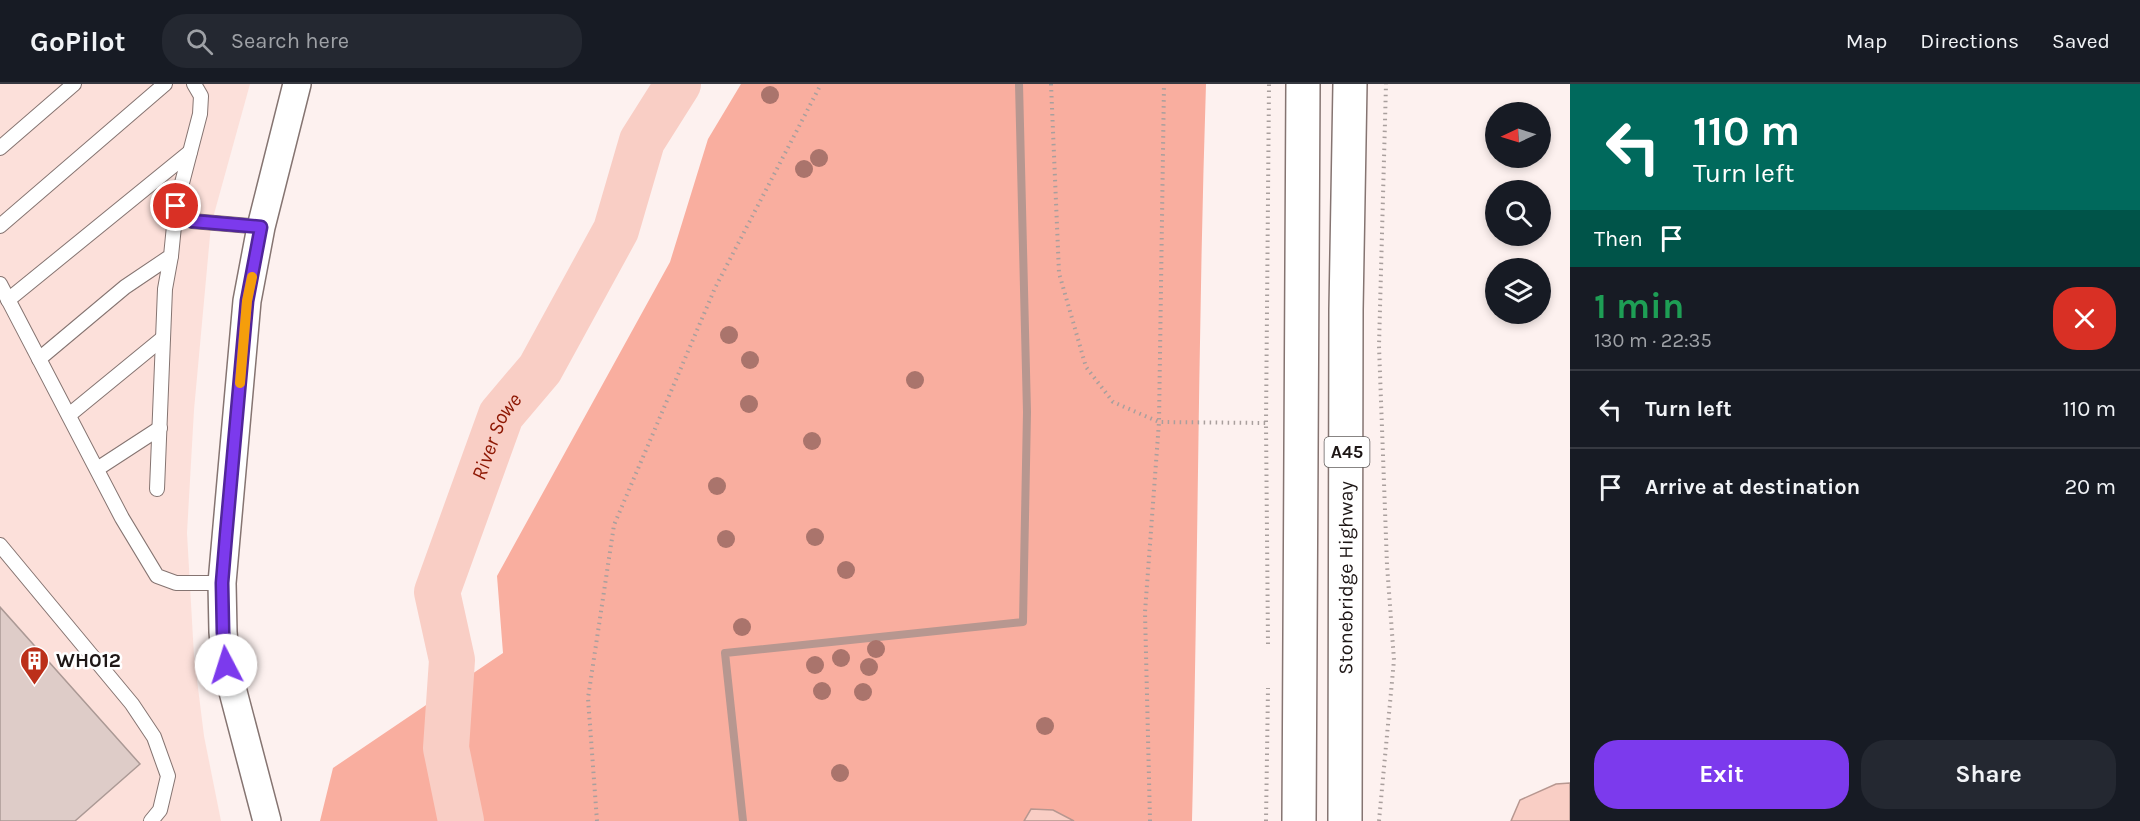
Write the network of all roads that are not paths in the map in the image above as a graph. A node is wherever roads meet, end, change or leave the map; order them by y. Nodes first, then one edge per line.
1 (74, 84) edge
2 (165, 84) edge
3 (194, 84) edge
4 (297, 84) edge
5 (1303, 84) edge
6 (1350, 84) edge
7 (0, 147) edge
8 (190, 152) junction
9 (176, 206) junction
10 (0, 226) edge
11 (261, 227) junction
12 (171, 256) junction
13 (0, 284) edge
14 (8, 300) junction
15 (163, 338) junction
16 (39, 359) junction
17 (69, 415) junction
18 (160, 428) junction
19 (97, 469) junction
20 (157, 489) dead end
21 (0, 545) edge
22 (222, 583) junction
23 (151, 821) edge
24 (267, 821) edge
25 (1299, 821) edge
26 (1345, 821) edge

1 - 7 lane
2 - 10 lane
3 - 8 lane
4 - 11 street
5 - 25 highway, A45
6 - 26 highway, Stonebridge Highway / A45
8 - 9 lane
8 - 14 lane
9 - 11 lane
9 - 12 lane
11 - 22 street
12 - 15 lane
12 - 16 lane
13 - 14 lane
14 - 16 lane
15 - 17 lane
15 - 18 lane
16 - 17 lane
17 - 19 lane
18 - 19 lane
18 - 20 lane
19 - 22 lane
21 - 23 lane
22 - 24 street

